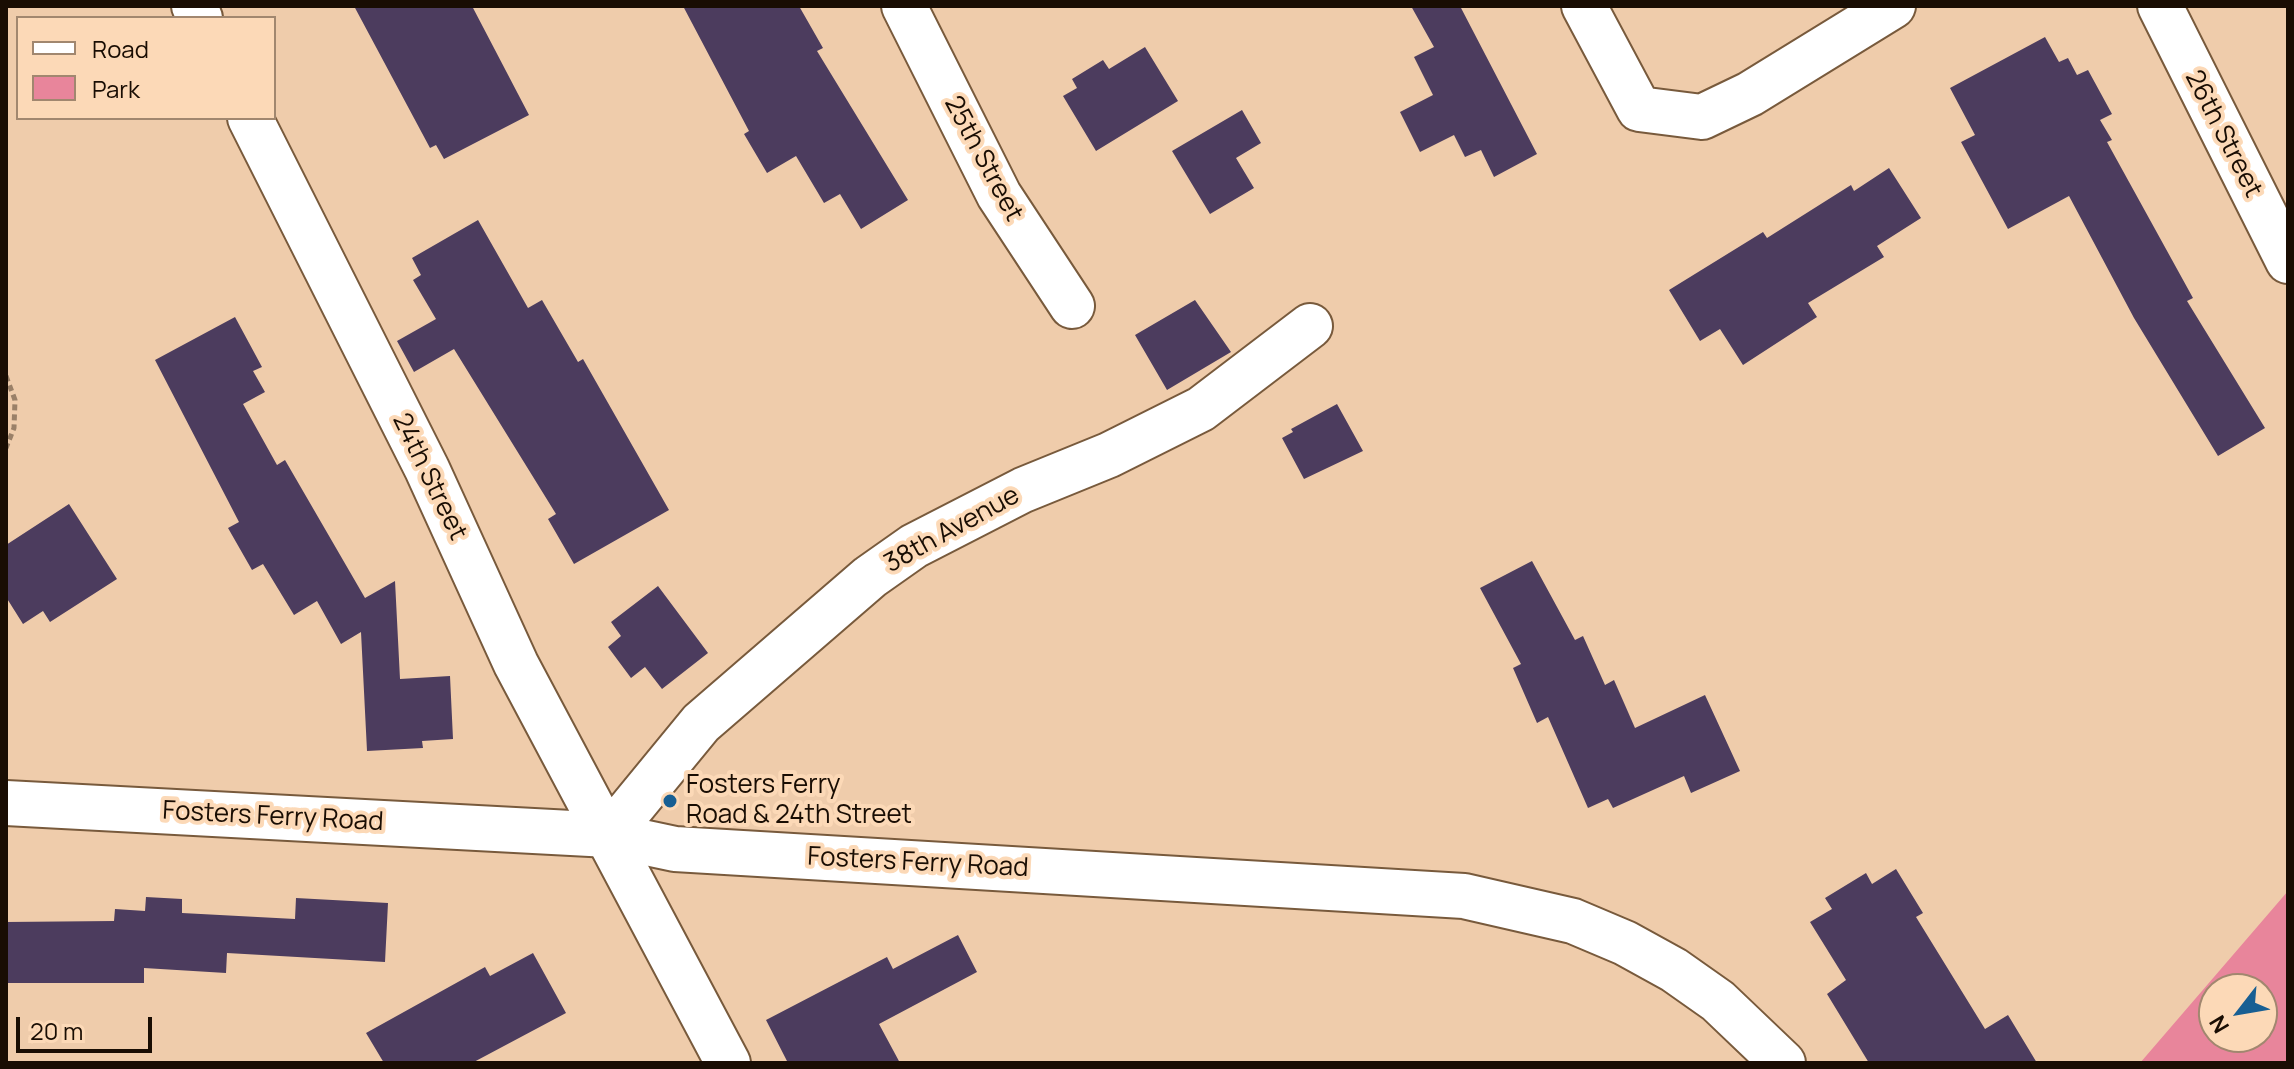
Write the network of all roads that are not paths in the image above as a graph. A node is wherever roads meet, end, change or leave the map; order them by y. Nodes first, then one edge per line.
1 (904, 6) edge
2 (1584, 6) edge
3 (1893, 6) edge
4 (2160, 6) edge
5 (251, 120) edge
6 (2288, 261) edge
7 (1072, 306) dead end
8 (1310, 326) dead end
9 (6, 803) edge
10 (609, 835) junction
11 (728, 1063) edge
12 (1783, 1063) edge

1 - 7 street, 25th Street
2 - 3 street
4 - 6 street, 26th Street
5 - 10 street, 24th Street
8 - 10 street, 38th Avenue
9 - 10 street, Fosters Ferry Road
10 - 11 street, 24th Street
10 - 12 street, Fosters Ferry Road

